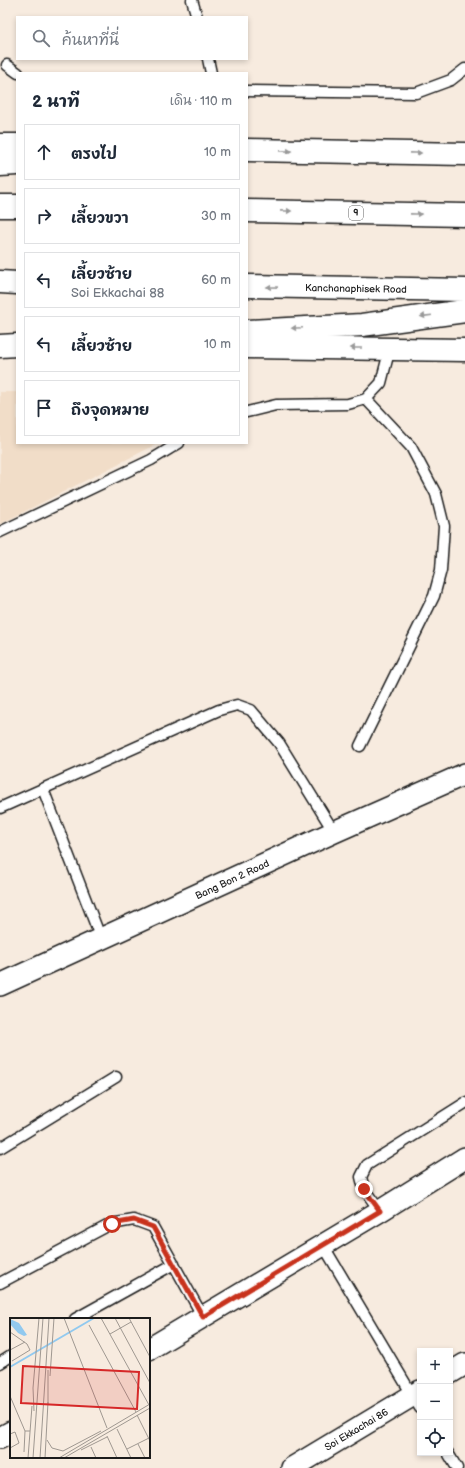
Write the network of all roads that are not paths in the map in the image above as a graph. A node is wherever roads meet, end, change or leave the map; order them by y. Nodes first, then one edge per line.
1 (192, 0) edge
2 (197, 16) edge
3 (208, 60) edge
4 (7, 65) dead end
5 (465, 69) edge
6 (17, 72) edge
7 (211, 72) edge
8 (248, 91) edge
9 (0, 145) edge
10 (16, 145) edge
11 (248, 150) edge
12 (465, 154) edge
13 (16, 164) edge
14 (0, 165) edge
15 (0, 206) edge
16 (16, 206) edge
17 (248, 211) edge
18 (465, 214) edge
19 (0, 282) edge
20 (16, 283) edge
21 (248, 286) edge
22 (465, 290) edge
23 (465, 312) edge
24 (248, 331) edge
25 (16, 345) edge
26 (0, 346) edge
27 (248, 347) edge
28 (390, 348) junction
29 (465, 350) edge
30 (366, 399) junction
31 (248, 412) edge
32 (177, 444) edge
33 (0, 532) edge
34 (360, 746) dead end
35 (465, 774) edge
36 (43, 789) junction
37 (0, 808) edge
38 (334, 832) junction
39 (101, 939) junction
40 (0, 985) edge
41 (116, 1077) dead end
42 (465, 1103) edge
43 (0, 1148) edge
44 (465, 1158) edge
45 (380, 1211) junction
46 (323, 1246) junction
47 (174, 1264) junction
48 (0, 1283) edge
49 (203, 1317) junction
50 (76, 1318) edge
51 (150, 1348) edge
52 (10, 1357) edge
53 (0, 1363) edge
54 (465, 1364) edge
55 (453, 1371) edge
56 (417, 1398) edge
57 (10, 1433) edge
58 (0, 1438) edge
59 (450, 1456) edge
60 (292, 1468) edge
61 (457, 1468) edge

1 - 2 lane
3 - 7 lane
4 - 6 lane
5 - 8 lane
9 - 10 main road
11 -> 12 main road
13 - 14 main road
15 - 16 main road
17 -> 18 main road, 9
19 - 20 main road
22 -> 21 main road, Kanchanaphisek Road
23 -> 24 main road
25 - 26 main road
28 -> 27 main road
28 - 29 main road
28 - 30 lane
30 - 31 lane
30 - 34 lane
32 - 33 lane
35 - 38 street, Bang Bon 2 Road
36 - 37 lane
36 - 38 lane
36 - 39 lane
38 - 39 street, Bang Bon 2 Road
39 - 40 street, Bang Bon 2 Road
41 - 43 lane
42 - 45 lane
44 - 45 street
45 - 46 street
46 - 49 street
46 - 56 lane
47 - 48 lane
47 - 49 lane
47 - 50 lane
49 - 51 street
52 - 53 lane
54 - 55 street
56 - 60 street, Soi Ekkachai 86
57 - 58 street
59 - 61 lane

